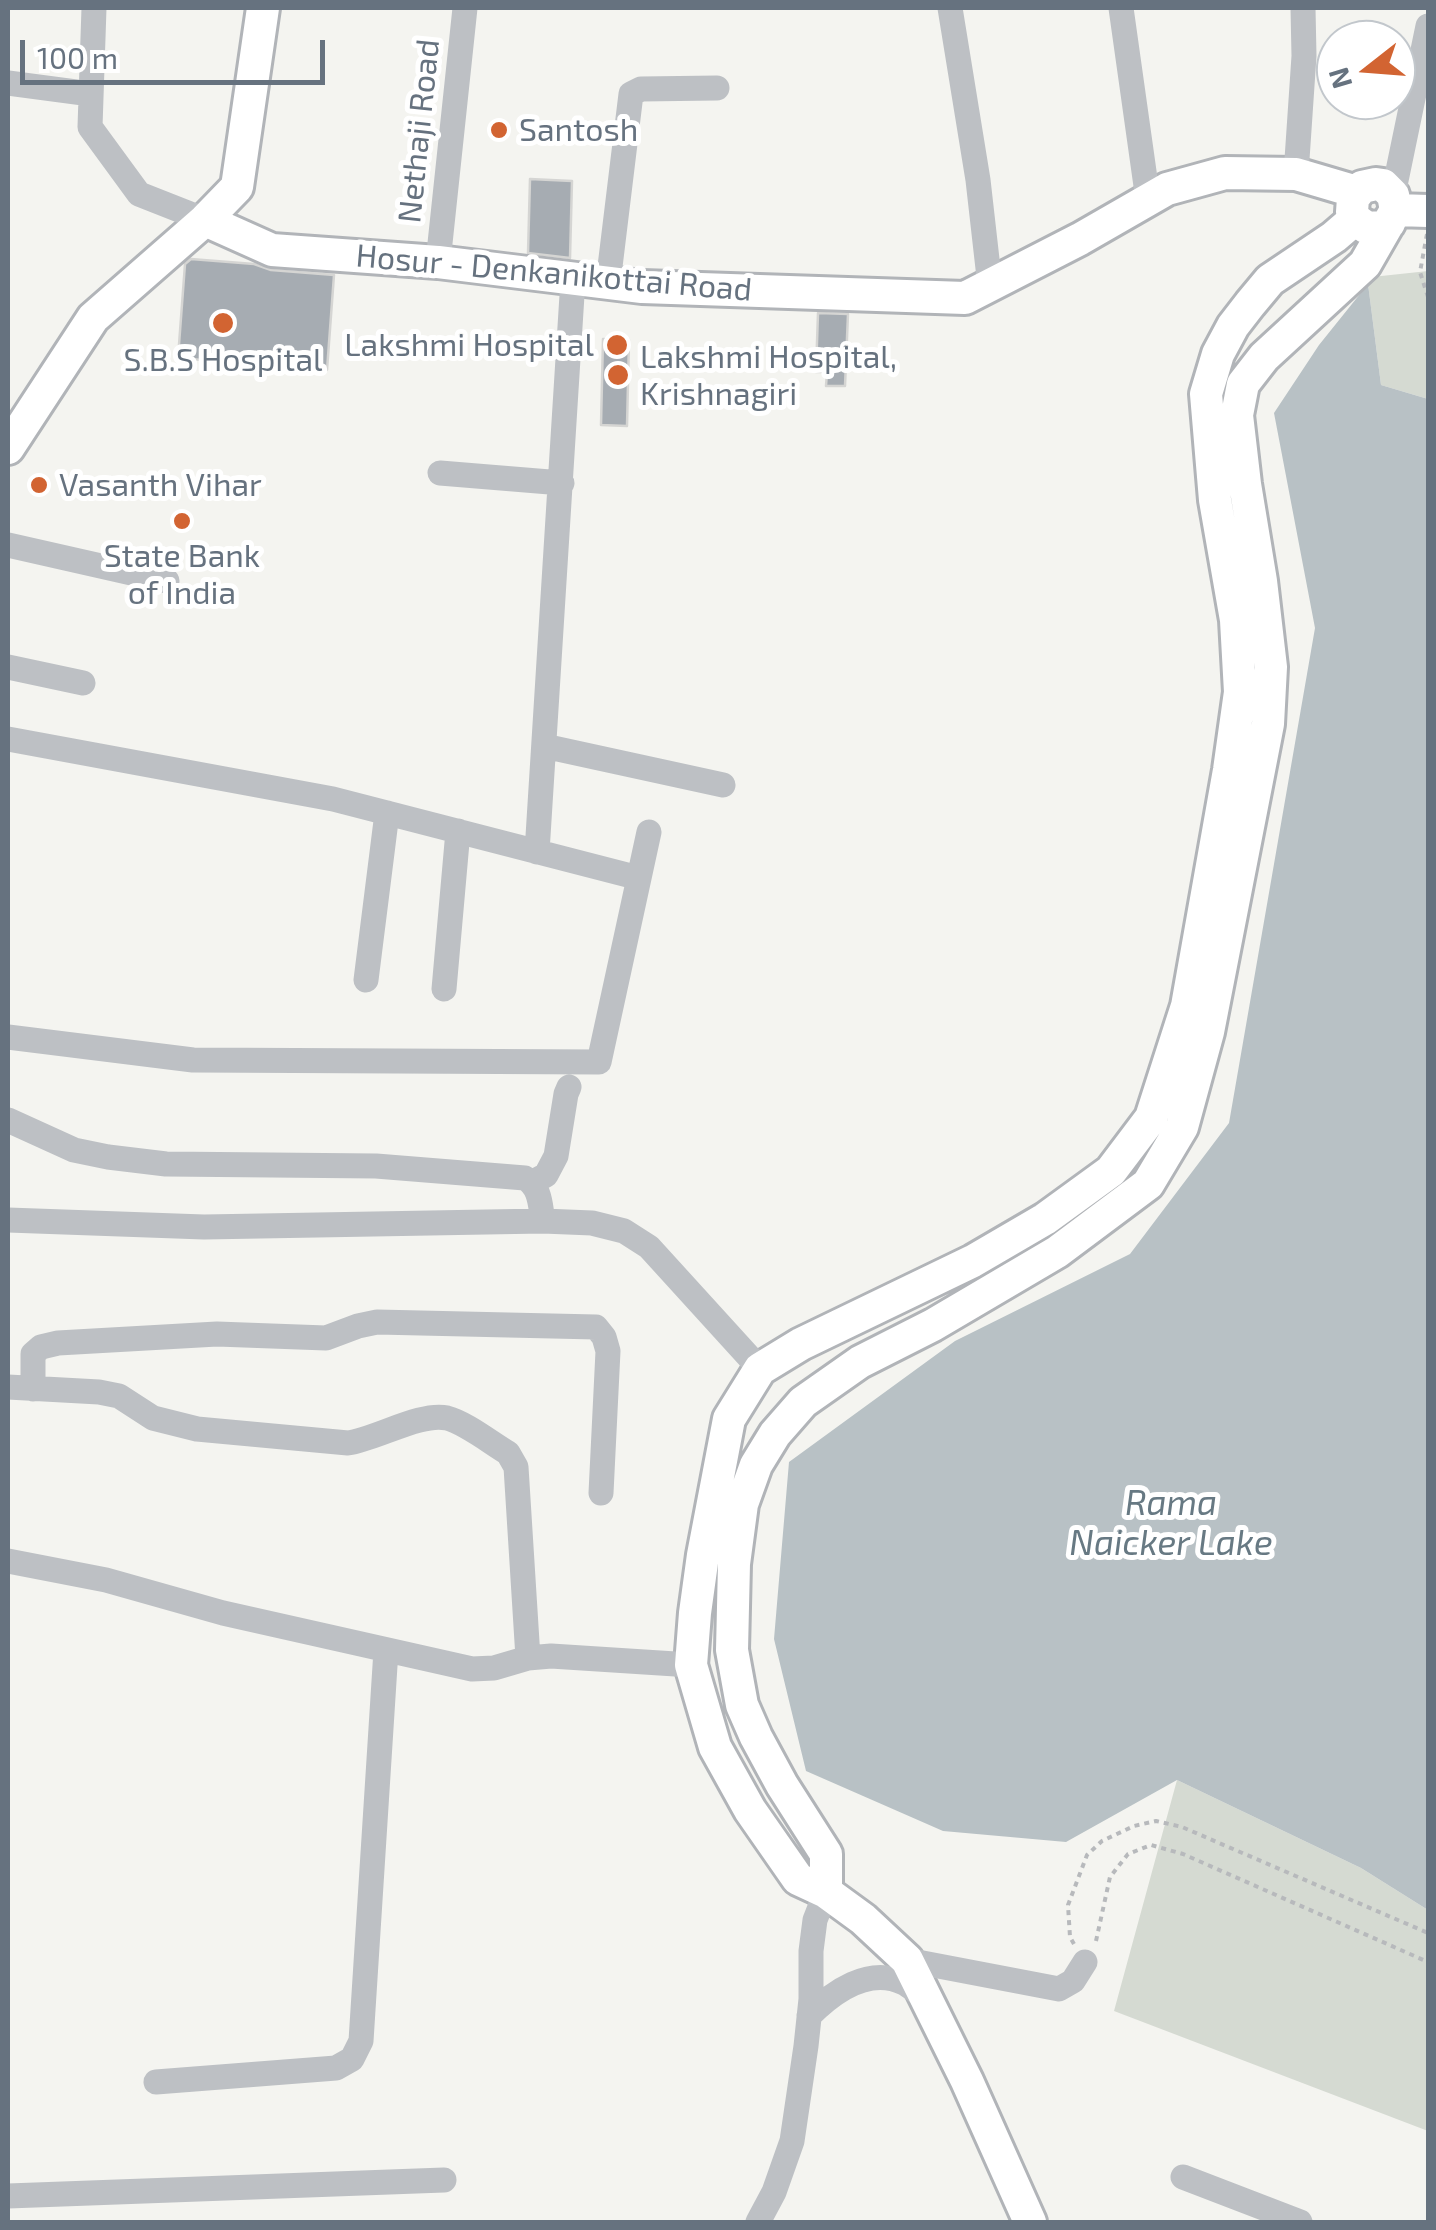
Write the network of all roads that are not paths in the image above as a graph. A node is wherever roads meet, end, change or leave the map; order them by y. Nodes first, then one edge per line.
1 (94, 8) edge
2 (262, 8) edge
3 (465, 8) edge
4 (950, 8) edge
5 (1120, 8) edge
6 (1303, 8) edge
7 (1428, 26) edge
8 (8, 83) edge
9 (718, 88) dead end
10 (91, 94) junction
11 (1296, 174) junction
12 (1148, 200) junction
13 (1402, 210) edge
14 (1349, 216) junction
15 (205, 220) junction
16 (438, 262) junction
17 (573, 279) junction
18 (608, 283) junction
19 (990, 286) junction
20 (8, 448) edge
21 (440, 472) dead end
22 (562, 482) junction
23 (8, 545) edge
24 (168, 581) dead end
25 (8, 667) edge
26 (83, 683) dead end
27 (8, 738) edge
28 (544, 746) junction
29 (723, 786) dead end
30 (388, 813) junction
31 (458, 831) junction
32 (649, 832) dead end
33 (537, 852) junction
34 (639, 878) junction
35 (366, 980) dead end
36 (444, 988) dead end
37 (8, 1037) edge
38 (569, 1088) dead end
39 (8, 1120) edge
40 (532, 1182) junction
41 (8, 1220) edge
42 (543, 1221) junction
43 (760, 1369) junction
44 (20, 1388) edge
45 (601, 1493) dead end
46 (8, 1561) edge
47 (386, 1650) junction
48 (540, 1657) junction
49 (691, 1665) junction
50 (826, 1892) junction
51 (906, 1960) junction
52 (1085, 1962) road end
53 (925, 1997) junction
54 (809, 2016) junction
55 (156, 2082) dead end
56 (1183, 2177) dead end
57 (444, 2180) dead end
58 (8, 2196) edge
59 (758, 2222) edge
60 (1030, 2222) edge
61 (1300, 2222) edge

1 - 10 street
2 - 15 main road
3 - 16 street, Nethaji Road
4 - 19 street
5 - 12 street
6 - 11 street
7 - 13 street
8 - 10 street
9 - 18 street
10 - 15 street
11 - 12 main road, Hosur - Denkanikottai Road
11 - 14 main road, Hosur - Denkanikottai Road
12 - 19 main road, Hosur - Denkanikottai Road
13 - 14 main road, Hosur - Denkanikottai Road
13 - 50 main road
14 - 43 main road
15 - 16 main road, Hosur - Denkanikottai Road
15 - 20 main road
16 - 17 main road, Hosur - Denkanikottai Road
17 - 18 main road, Hosur - Denkanikottai Road
17 - 22 street
18 - 19 main road, Hosur - Denkanikottai Road
21 - 22 street
22 - 28 street
23 - 24 street
25 - 26 street
27 - 30 street
28 - 29 street
28 - 33 street
30 - 31 street
30 - 35 street
31 - 33 street
31 - 36 street
32 - 34 street
33 - 34 street
34 - 37 street
38 - 40 street
39 - 40 street
40 - 42 street
41 - 42 street
42 - 43 street
43 - 49 main road
44 - 45 street
44 - 48 street
46 - 47 street
47 - 48 street
47 - 55 street
48 - 49 street
49 - 50 main road
50 - 51 main road
50 - 54 street
51 - 52 street
51 - 53 main road
53 - 54 street
53 - 60 main road
54 - 59 street
56 - 61 street
57 - 58 street

